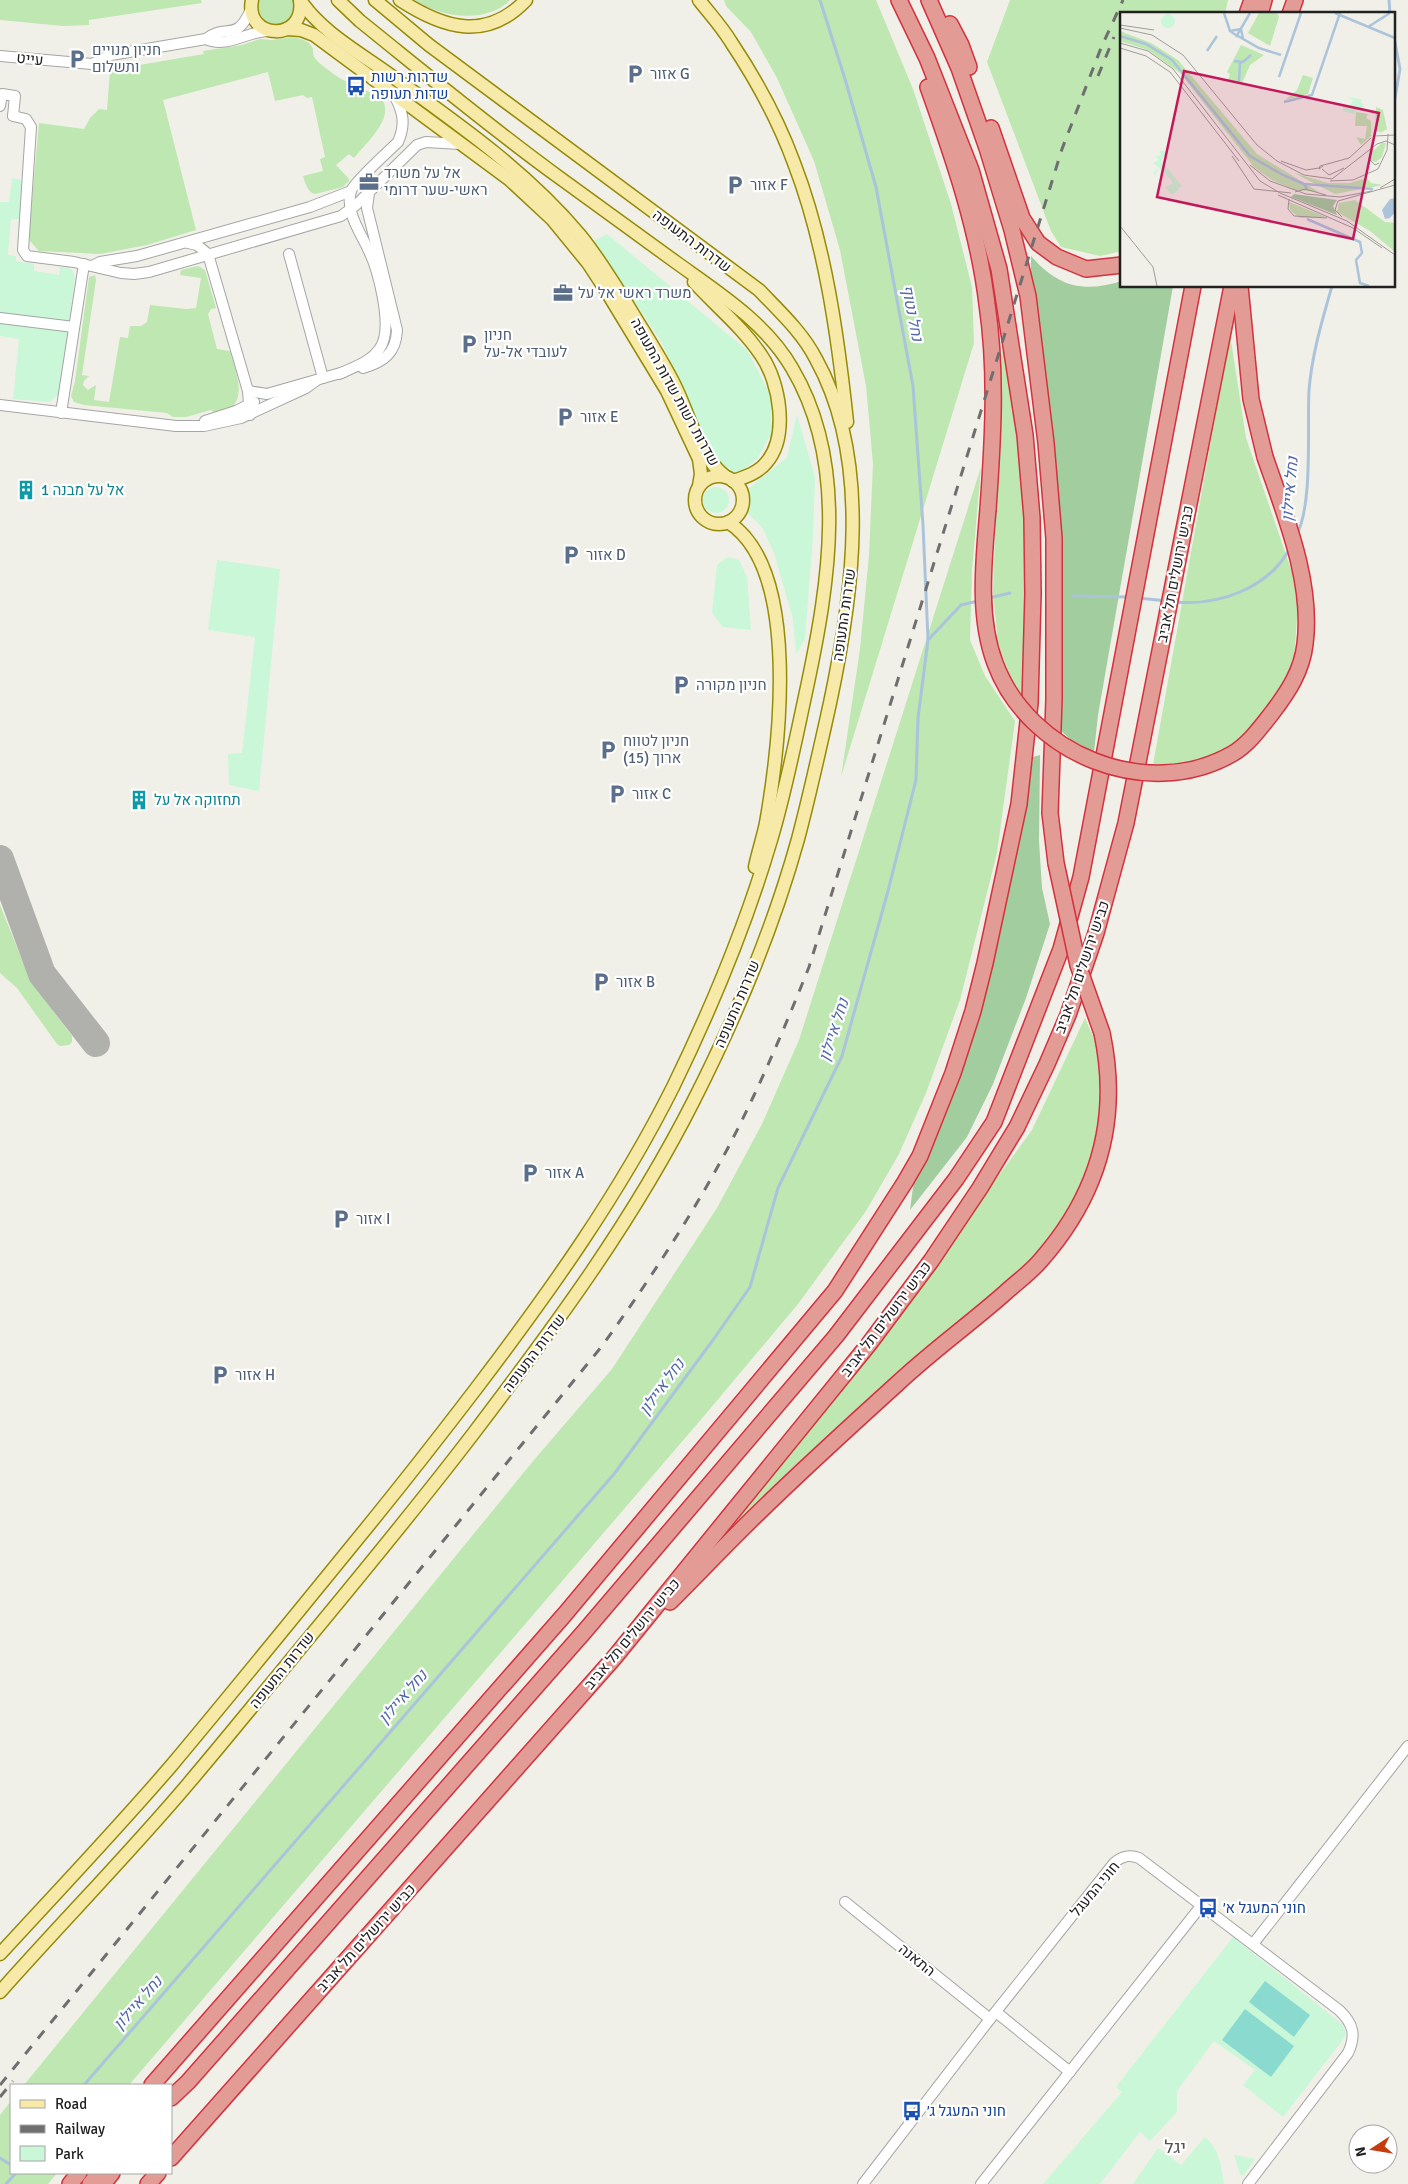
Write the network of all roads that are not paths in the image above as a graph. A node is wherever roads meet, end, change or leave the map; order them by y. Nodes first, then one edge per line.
1 (300, 0) edge
2 (338, 0) edge
3 (375, 0) edge
4 (400, 0) edge
5 (526, 0) edge
6 (699, 0) edge
7 (892, 0) edge
8 (899, 0) edge
9 (929, 0) edge
10 (937, 0) edge
11 (1252, 0) edge
12 (1295, 0) edge
13 (252, 5) edge
14 (1248, 12) edge
15 (1291, 12) edge
16 (281, 30) junction
17 (206, 39) junction
18 (0, 56) edge
19 (393, 94) junction
20 (0, 106) edge
21 (460, 144) junction
22 (369, 192) junction
23 (353, 200) junction
24 (342, 216) junction
25 (370, 219) junction
26 (354, 222) junction
27 (185, 243) junction
28 (208, 254) junction
29 (289, 254) dead end
30 (669, 257) junction
31 (88, 265) junction
32 (1120, 265) edge
33 (1193, 288) edge
34 (1232, 288) edge
35 (1240, 288) edge
36 (385, 292) junction
37 (0, 318) edge
38 (74, 326) junction
39 (320, 379) junction
40 (248, 391) junction
41 (267, 394) junction
42 (0, 406) edge
43 (252, 407) junction
44 (236, 411) junction
45 (61, 413) junction
46 (198, 426) junction
47 (729, 479) junction
48 (699, 486) junction
49 (852, 507) junction
50 (728, 522) junction
51 (738, 939) junction
52 (614, 1658) junction
53 (1408, 1746) edge
54 (845, 1902) dead end
55 (1201, 1906) junction
56 (1252, 1944) junction
57 (0, 1954) edge
58 (0, 1992) edge
59 (993, 2015) junction
60 (1070, 2072) junction
61 (153, 2084) edge
62 (172, 2099) edge
63 (172, 2157) edge
64 (98, 2174) edge
65 (111, 2174) edge
66 (157, 2174) edge
67 (90, 2184) edge
68 (103, 2184) edge
69 (148, 2184) edge
70 (863, 2184) edge
71 (980, 2184) edge
72 (1248, 2184) edge

1 - 16 main road
1 - 47 main road, שדרות רשות שדות התעופה
2 - 30 main road, שדרות התעופה
3 - 49 main road, שדרות התעופה
4 - 5 main road
6 - 49 main road
7 - 35 highway, bridge
8 - 61 highway
9 - 52 highway, bridge
10 - 32 highway
11 - 14 highway
12 - 15 highway
13 - 16 main road
13 - 17 street, עייט
16 - 17 street, עייט
16 - 19 main road, שדרות רשות שדות התעופה
17 - 18 street, עייט
19 - 21 main road, שדרות רשות שדות התעופה
19 - 23 street
20 - 31 street
21 - 22 street
21 - 48 main road, שדרות רשות שדות התעופה
22 - 23 street
22 - 25 street
23 - 24 street
23 - 25 street
23 - 26 street
23 - 27 street
24 - 26 street
24 - 28 street
25 - 36 street
26 - 36 street
27 - 28 street
27 - 31 street
28 - 31 street
28 - 40 street
29 - 39 street
30 - 47 main road
30 - 51 main road, שדרות התעופה
31 - 38 street
33 - 62 highway, כביש ירושלים תל אביב
34 - 52 highway, כביש ירושלים תל אביב
36 - 39 street
37 - 38 street
38 - 45 street
39 - 41 street
39 - 43 street
40 - 41 street
40 - 43 street
40 - 44 street
41 - 43 street
42 - 45 street
43 - 44 street
43 - 46 street
44 - 46 street
45 - 46 street
47 - 48 main road
47 - 50 main road
48 - 50 main road
49 - 58 main road, שדרות התעופה
50 - 51 main road
51 - 57 main road, שדרות התעופה
52 - 63 highway, כביש ירושלים תל אביב
53 - 56 street
54 - 59 street, התאנה
55 - 56 street, חוני המעגל
55 - 59 street, חוני המעגל
55 - 60 street
56 - 72 street, חוני המעגל
59 - 60 street, התאנה
59 - 70 street, חוני המעגל
60 - 71 street
64 - 67 highway
65 - 68 highway
66 - 69 highway

